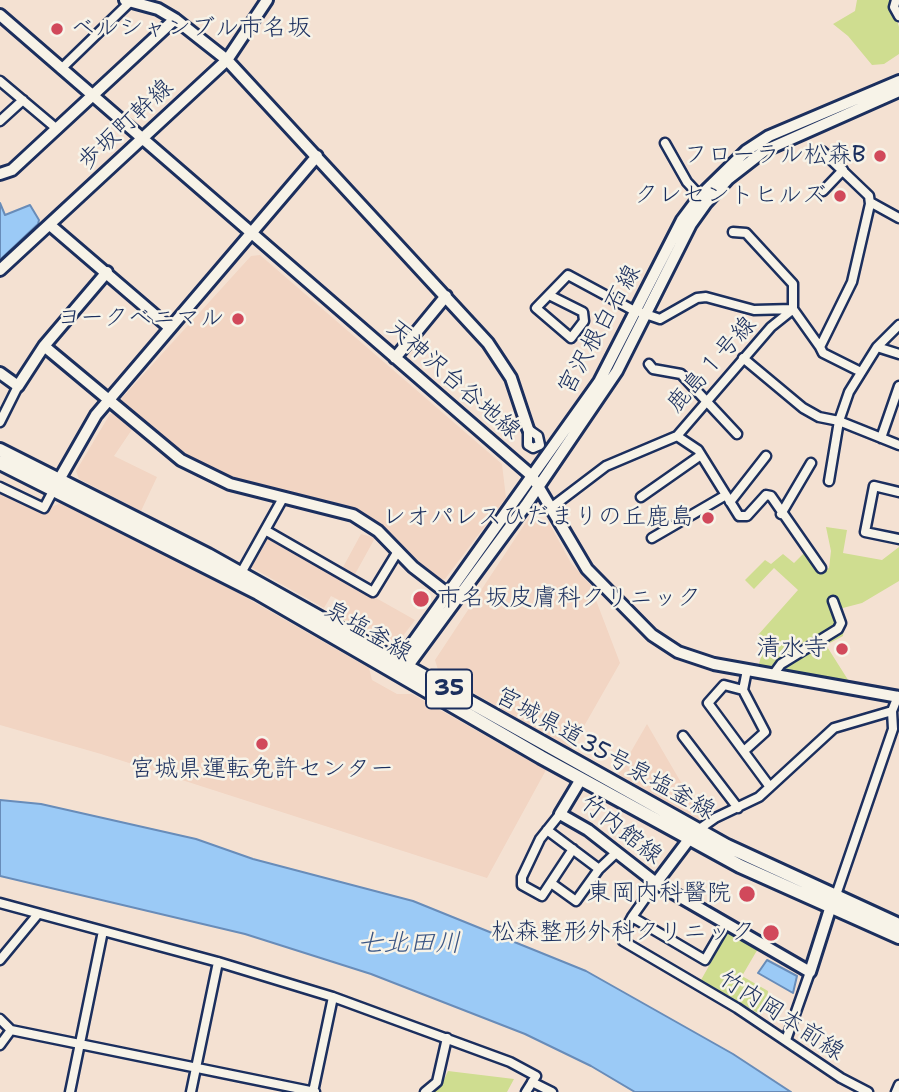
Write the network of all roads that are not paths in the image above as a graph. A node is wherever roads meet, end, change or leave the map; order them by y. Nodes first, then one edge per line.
1 (125, 0) edge
2 (132, 0) edge
3 (267, 0) edge
4 (896, 0) edge
5 (0, 15) edge
6 (899, 16) edge
7 (176, 19) junction
8 (227, 60) junction
9 (61, 69) junction
10 (0, 80) edge
11 (899, 82) edge
12 (899, 92) edge
13 (91, 96) junction
14 (23, 100) junction
15 (0, 121) edge
16 (57, 129) junction
17 (141, 139) junction
18 (665, 143) dead end
19 (822, 151) dead end
20 (317, 156) junction
21 (843, 170) junction
22 (0, 174) edge
23 (823, 191) dead end
24 (703, 199) junction
25 (870, 202) junction
26 (896, 218) edge
27 (50, 225) junction
28 (733, 232) dead end
29 (251, 234) junction
30 (0, 270) edge
31 (107, 272) junction
32 (549, 295) junction
33 (446, 296) junction
34 (793, 309) junction
35 (642, 314) junction
36 (899, 325) edge
37 (170, 328) junction
38 (44, 345) junction
39 (820, 347) junction
40 (877, 347) junction
41 (899, 354) edge
42 (395, 358) junction
43 (743, 358) junction
44 (649, 364) dead end
45 (860, 372) junction
46 (0, 373) edge
47 (18, 386) junction
48 (899, 386) edge
49 (108, 400) junction
50 (706, 404) junction
51 (1, 416) edge
52 (839, 421) junction
53 (528, 429) dead end
54 (737, 434) dead end
55 (677, 436) junction
56 (881, 438) junction
57 (899, 445) edge
58 (0, 450) edge
59 (701, 455) junction
60 (765, 456) dead end
61 (0, 463) edge
62 (811, 463) dead end
63 (536, 479) junction
64 (829, 481) dead end
65 (56, 484) junction
66 (0, 487) edge
67 (899, 492) edge
68 (283, 498) junction
69 (640, 498) dead end
70 (728, 498) junction
71 (552, 507) junction
72 (781, 514) junction
73 (265, 530) junction
74 (652, 538) dead end
75 (899, 539) edge
76 (397, 551) junction
77 (821, 568) dead end
78 (240, 573) junction
79 (448, 594) junction
80 (833, 601) dead end
81 (400, 668) junction
82 (747, 670) junction
83 (773, 675) junction
84 (743, 690) junction
85 (899, 697) edge
86 (892, 711) junction
87 (683, 736) dead end
88 (744, 751) junction
89 (581, 779) junction
90 (770, 787) junction
91 (738, 808) junction
92 (560, 814) junction
93 (547, 830) junction
94 (693, 834) junction
95 (573, 849) junction
96 (617, 852) junction
97 (599, 869) junction
98 (551, 883) junction
99 (656, 883) junction
100 (0, 903) edge
101 (832, 904) junction
102 (38, 914) junction
103 (632, 917) junction
104 (726, 924) junction
105 (899, 925) edge
106 (103, 931) junction
107 (899, 937) edge
108 (0, 960) edge
109 (218, 962) junction
110 (810, 972) junction
111 (333, 997) junction
112 (0, 1019) edge
113 (11, 1030) junction
114 (447, 1038) junction
115 (786, 1040) junction
116 (80, 1043) junction
117 (0, 1045) edge
118 (197, 1068) junction
119 (899, 1085) edge
120 (529, 1089) edge
121 (70, 1092) edge
122 (191, 1092) edge
123 (314, 1092) edge
124 (425, 1092) edge
125 (552, 1092) edge
126 (868, 1092) edge
127 (896, 1092) edge

1 - 2 street
2 - 7 street
2 - 9 street
3 - 8 street, 歩坂町幹線
4 - 6 street
5 - 9 street, 天神沢台谷地線
7 - 8 street
7 - 13 street
8 - 17 street, 歩坂町幹線
8 - 20 street
9 - 13 street, 天神沢台谷地線
10 - 14 street
11 - 24 street
12 - 24 street
13 - 16 street
13 - 17 street, 天神沢台谷地線
14 - 15 street
14 - 16 street
16 - 22 street
17 - 27 street, 歩坂町幹線
17 - 29 street, 天神沢台谷地線
18 - 24 street
19 - 21 street
20 - 29 street
20 - 33 street
21 - 23 street
21 - 25 street
24 - 35 street
25 - 26 street
25 - 39 street
27 - 30 street, 歩坂町幹線
27 - 31 street
28 - 34 street
29 - 37 street
29 - 42 street, 天神沢台谷地線
31 - 37 street
31 - 38 street
32 - 32 street
32 - 35 street
33 - 42 street
33 - 53 street
34 - 35 street
34 - 39 street
34 - 43 street, 鹿島１号線
35 - 63 street
36 - 40 street
37 - 49 street
38 - 47 street
38 - 49 street
39 - 45 street
40 - 41 street
40 - 45 street
42 - 63 street, 天神沢台谷地線
43 - 50 street, 鹿島１号線
43 - 52 street
44 - 50 street
45 - 52 street
46 - 47 street
47 - 51 street
48 - 56 street
49 - 65 street
49 - 68 street
50 - 54 street
50 - 55 street, 鹿島１号線
52 - 56 street
52 - 64 street
55 - 59 street
55 - 71 street, 鹿島１号線
56 - 57 street
58 - 65 main road, 宮城県道35号泉塩釜線 / 35
59 - 69 street
59 - 70 street
60 - 70 street
61 - 65 main road, 泉塩釜線 / 35
62 - 72 street
63 - 71 street, 天神沢台谷地線
63 - 79 street
63 - 81 street
65 - 66 street
65 - 78 main road, 宮城県道35号泉塩釜線 / 35
65 - 81 main road, 泉塩釜線 / 35
67 - 75 street
68 - 73 street
68 - 76 street
70 - 72 street
70 - 74 street
71 - 82 street, 天神沢台谷地線
72 - 77 street
73 - 76 street
73 - 78 street
76 - 79 street
78 - 81 main road, 宮城県道35号泉塩釜線 / 35
79 - 81 street
80 - 83 street
81 - 89 main road, 泉塩釜線 / 35
81 - 94 main road, 宮城県道35号泉塩釜線 / 35
82 - 83 street, 天神沢台谷地線
82 - 84 street
83 - 85 street, 天神沢台谷地線
84 - 88 street
84 - 88 street
85 - 86 street
86 - 90 street
86 - 101 street
87 - 91 street
88 - 90 street
89 - 92 street, 竹内館線
89 - 94 main road, 泉塩釜線 / 35
90 - 91 street
91 - 94 street
92 - 93 street
92 - 96 street, 竹内館線
93 - 95 street
93 - 98 street
94 - 99 street
94 - 101 main road, 宮城県道35号泉塩釜線 / 35
95 - 97 street
95 - 98 street
96 - 97 street
96 - 99 street, 竹内館線
97 - 98 street
99 - 103 street
99 - 104 street, 竹内館線
100 - 102 street
101 - 105 main road, 宮城県道35号泉塩釜線 / 35
101 - 107 main road, 35
101 - 110 street
102 - 106 street
102 - 108 street
103 - 104 street
103 - 115 street, 竹内岡本前線
104 - 110 street, 竹内館線
106 - 109 street
106 - 116 street
109 - 111 street
109 - 118 street
110 - 115 street
111 - 114 street
111 - 123 street
112 - 113 street
113 - 116 street
113 - 117 street
114 - 120 street
114 - 124 street
115 - 126 street, 竹内岡本前線
116 - 118 street
116 - 121 street
118 - 122 street
118 - 123 street
119 - 127 street
120 - 125 street

